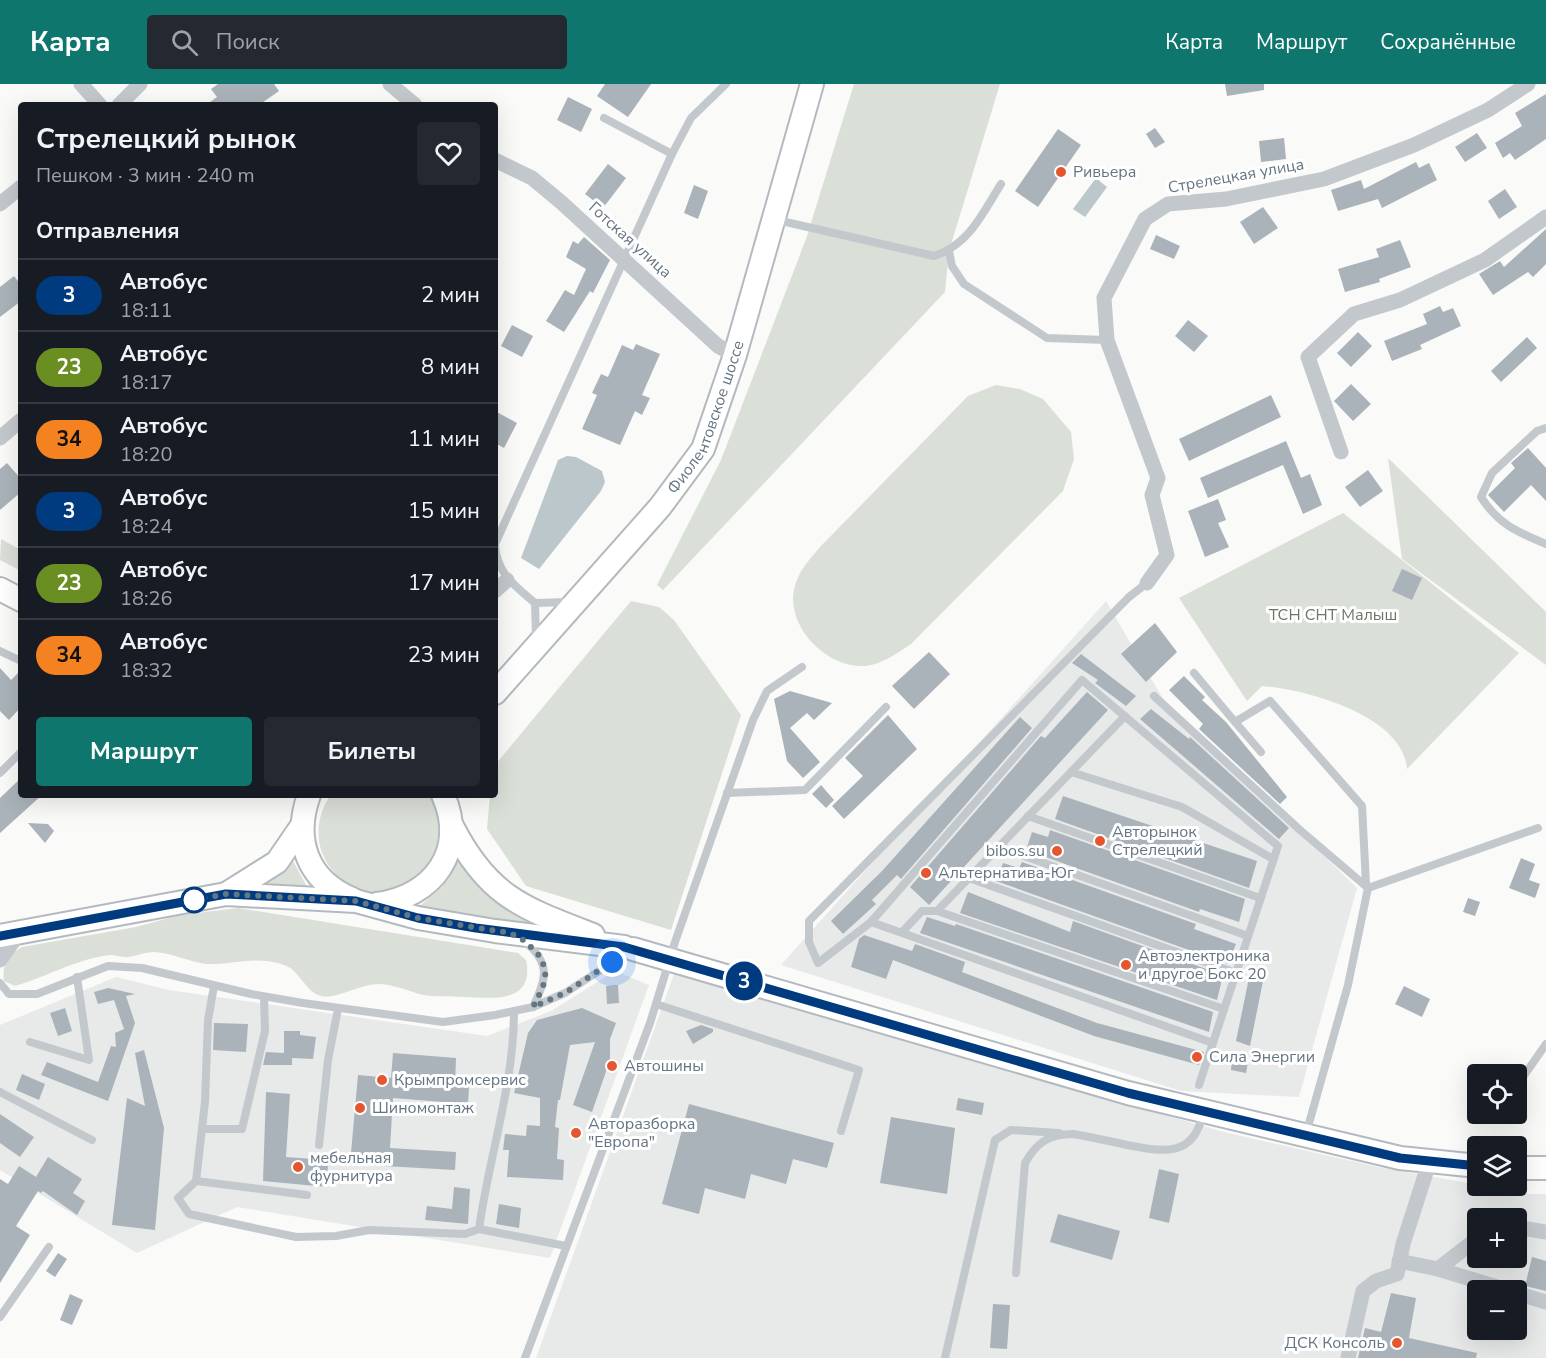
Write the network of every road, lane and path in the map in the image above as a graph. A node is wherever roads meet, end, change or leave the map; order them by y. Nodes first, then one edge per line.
1 (81, 84) edge
2 (140, 84) edge
3 (390, 84) edge
4 (726, 84) edge
5 (1528, 84) edge
6 (810, 87) edge
7 (97, 102) edge
8 (122, 102) edge
9 (411, 102) edge
10 (604, 118) dead end
11 (672, 154) junction
12 (498, 161) edge
13 (1001, 184) dead end
14 (18, 189) edge
15 (0, 204) edge
16 (1546, 217) edge
17 (775, 220) junction
18 (949, 251) junction
19 (626, 260) junction
20 (1107, 340) junction
21 (735, 355) junction
22 (18, 423) edge
23 (1546, 428) edge
24 (0, 438) edge
25 (1341, 452) dead end
26 (498, 537) edge
27 (1546, 544) edge
28 (498, 562) edge
29 (507, 580) junction
30 (1147, 583) joint
31 (498, 588) edge
32 (0, 589) edge
33 (18, 598) edge
34 (576, 602) junction
35 (536, 603) junction
36 (536, 646) junction
37 (0, 651) edge
38 (18, 660) edge
39 (802, 667) dead end
40 (1194, 673) dead end
41 (498, 690) edge
42 (1154, 696) dead end
43 (886, 707) dead end
44 (1125, 716) junction
45 (1235, 722) junction
46 (1261, 752) dead end
47 (18, 755) edge
48 (0, 772) edge
49 (1071, 772) junction
50 (727, 793) junction
51 (449, 806) edge
52 (302, 807) edge
53 (1028, 816) junction
54 (1538, 828) dead end
55 (999, 847) junction
56 (1273, 860) junction
57 (969, 878) junction
58 (1367, 886) junction
59 (226, 894) junction
60 (1260, 898) junction
61 (366, 902) junction
62 (937, 911) junction
63 (871, 922) junction
64 (902, 932) junction
65 (510, 933) junction
66 (10, 934) edge
67 (1248, 936) junction
68 (633, 949) joint
69 (0, 960) edge
70 (669, 960) junction
71 (1236, 973) junction
72 (77, 977) junction
73 (0, 984) edge
74 (214, 986) junction
75 (264, 997) junction
76 (656, 1004) junction
77 (533, 1007) junction
78 (338, 1009) junction
79 (1224, 1009) junction
80 (514, 1011) junction
81 (30, 1042) dead end
82 (1213, 1043) junction
83 (1546, 1044) edge
84 (1527, 1071) edge
85 (1199, 1085) dead end
86 (0, 1092) edge
87 (1203, 1111) junction
88 (202, 1129) junction
89 (841, 1131) dead end
90 (1073, 1134) junction
91 (1305, 1136) junction
92 (92, 1140) dead end
93 (319, 1144) dead end
94 (1429, 1163) junction
95 (1467, 1165) edge
96 (1527, 1168) edge
97 (1546, 1168) edge
98 (196, 1181) junction
99 (306, 1196) dead end
100 (479, 1229) junction
101 (1527, 1229) edge
102 (1546, 1232) edge
103 (48, 1246) dead end
104 (566, 1246) junction
105 (1467, 1247) edge
106 (1400, 1261) junction
107 (1438, 1269) junction
108 (1016, 1273) dead end
109 (1474, 1280) edge
110 (1527, 1296) edge
111 (1546, 1302) edge
112 (0, 1317) edge
113 (525, 1358) edge
114 (945, 1358) edge
115 (1348, 1358) edge

1 - 7 street
2 - 8 street
3 - 9 street
4 - 11 lane
5 - 20 street, Стрелецкая улица
6 - 17 main road, Фиолентовское шоссе
10 - 11 lane
11 - 19 lane
12 - 19 street, Готская улица
13 - 18 lane
14 - 15 street
16 - 25 street
17 - 18 lane
17 - 21 main road, Фиолентовское шоссе
18 - 20 lane
19 - 21 street, Готская улица
19 - 26 lane
20 - 30 street, Стрелецкая улица
21 - 34 main road, Фиолентовское шоссе
22 - 24 street
23 - 27 lane
28 - 29 lane
29 - 31 street
29 - 35 lane
30 - 63 lane
32 - 33 main road
34 - 35 lane
34 - 36 main road, Фиолентовское шоссе
35 - 36 lane
36 - 41 main road, Фиолентовское шоссе
37 - 38 lane
39 - 50 lane
40 - 45 lane
42 - 58 lane
43 - 50 lane
44 - 49 lane
44 - 56 lane
44 - 63 lane
45 - 46 lane
45 - 58 lane
47 - 48 lane
49 - 53 lane
49 - 56 lane
50 - 70 lane
51 - 61 main road
51 - 65 main road
52 - 59 main road
52 - 61 main road
53 - 55 lane
53 - 60 lane
54 - 58 lane
55 - 57 lane
55 - 67 lane
56 - 60 lane
57 - 62 lane
57 - 71 lane
58 - 91 lane
59 - 61 main road
59 - 66 main road
60 - 67 lane
61 - 65 main road
62 - 64 lane
62 - 79 lane
63 - 64 lane
64 - 82 lane
65 - 77 lane
66 - 69 street
67 - 71 lane
68 - 70 main road
68 - 77 lane
70 - 76 lane
70 - 87 main road
71 - 79 lane
72 - 73 lane
72 - 74 lane
72 - 81 lane
74 - 75 lane
74 - 88 lane
75 - 78 lane
75 - 88 lane
76 - 89 lane
76 - 104 lane
77 - 80 lane
78 - 80 lane
78 - 93 lane
79 - 82 lane
80 - 100 lane
82 - 85 lane
83 - 84 lane
86 - 92 lane
87 - 90 lane
87 - 91 main road
88 - 98 lane
90 - 108 lane
90 - 114 lane
91 - 94 main road
94 - 95 main road
94 - 106 street
96 - 97 main road
98 - 99 lane
98 - 100 lane
100 - 104 lane
101 - 102 street
103 - 112 lane
104 - 113 lane
105 - 107 street
106 - 107 street
106 - 115 street
107 - 109 street
110 - 111 street

